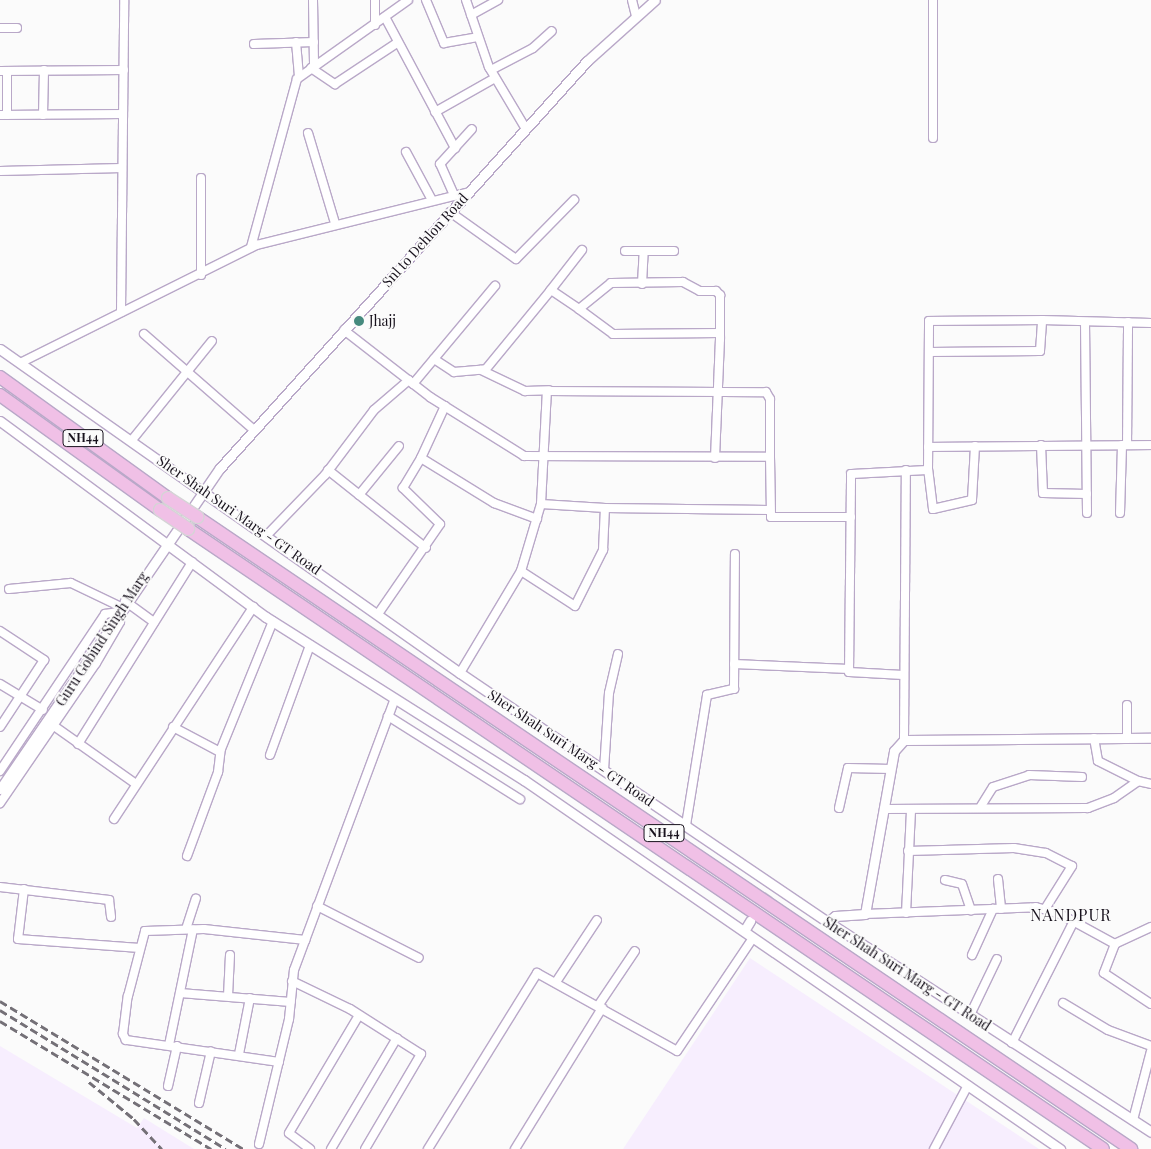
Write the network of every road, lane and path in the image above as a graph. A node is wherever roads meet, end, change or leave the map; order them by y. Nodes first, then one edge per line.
1 (124, 0) edge
2 (313, 0) edge
3 (375, 0) edge
4 (408, 0) edge
5 (426, 0) edge
6 (466, 0) edge
7 (498, 0) edge
8 (632, 0) edge
9 (655, 0) edge
10 (933, 0) edge
11 (470, 15) junction
12 (636, 16) junction
13 (385, 17) junction
14 (375, 24) junction
15 (0, 28) edge
16 (17, 28) dead end
17 (552, 31) dead end
18 (477, 37) junction
19 (296, 42) junction
20 (314, 42) junction
21 (397, 43) junction
22 (254, 44) dead end
23 (312, 67) junction
24 (44, 70) junction
25 (124, 70) junction
26 (491, 70) junction
27 (4, 71) edge
28 (299, 76) junction
29 (495, 78) junction
30 (435, 112) junction
31 (123, 114) junction
32 (4, 115) edge
33 (43, 115) junction
34 (526, 129) junction
35 (472, 130) dead end
36 (308, 133) dead end
37 (933, 138) dead end
38 (455, 148) junction
39 (406, 152) dead end
40 (122, 168) junction
41 (0, 171) edge
42 (200, 178) dead end
43 (469, 192) junction
44 (454, 195) junction
45 (432, 200) junction
46 (574, 200) dead end
47 (450, 212) junction
48 (335, 223) junction
49 (251, 247) junction
50 (582, 250) dead end
51 (625, 251) dead end
52 (644, 251) junction
53 (674, 251) dead end
54 (201, 275) junction
55 (642, 284) junction
56 (495, 286) dead end
57 (550, 290) junction
58 (579, 309) junction
59 (121, 312) junction
60 (1042, 320) junction
61 (1085, 322) junction
62 (1128, 322) junction
63 (1151, 323) edge
64 (344, 330) junction
65 (720, 333) junction
66 (144, 334) dead end
67 (212, 341) dead end
68 (0, 349) edge
69 (929, 352) junction
70 (434, 359) junction
71 (20, 363) junction
72 (478, 369) junction
73 (188, 371) junction
74 (0, 377) edge
75 (411, 382) junction
76 (549, 390) junction
77 (719, 391) junction
78 (0, 396) edge
79 (445, 406) junction
80 (0, 421) edge
81 (254, 430) junction
82 (132, 440) junction
83 (1086, 444) junction
84 (1041, 445) junction
85 (1124, 445) junction
86 (1151, 445) edge
87 (399, 446) dead end
88 (975, 446) junction
89 (928, 447) junction
90 (770, 457) junction
91 (421, 458) junction
92 (715, 458) junction
93 (546, 459) junction
94 (328, 470) junction
95 (906, 470) junction
96 (928, 470) junction
97 (203, 489) junction
98 (1087, 494) junction
99 (359, 495) junction
100 (541, 504) junction
101 (605, 508) junction
102 (769, 510) junction
103 (1087, 513) dead end
104 (1120, 513) dead end
105 (851, 517) junction
106 (536, 519) junction
107 (267, 535) junction
108 (165, 543) junction
109 (426, 548) junction
110 (735, 554) dead end
111 (192, 562) junction
112 (521, 571) junction
113 (9, 589) dead end
114 (253, 607) junction
115 (119, 610) junction
116 (378, 614) junction
117 (273, 621) junction
118 (154, 622) junction
119 (0, 630) edge
120 (310, 645) junction
121 (618, 654) dead end
122 (734, 664) junction
123 (848, 669) junction
124 (460, 673) junction
125 (903, 675) junction
126 (0, 684) edge
127 (21, 696) junction
128 (394, 700) junction
129 (1127, 705) dead end
130 (43, 710) junction
131 (388, 716) junction
132 (54, 726) junction
133 (0, 727) edge
134 (173, 727) junction
135 (1094, 738) junction
136 (1127, 738) junction
137 (1151, 738) edge
138 (904, 740) junction
139 (78, 744) junction
140 (220, 752) junction
141 (270, 756) dead end
142 (604, 770) junction
143 (891, 770) junction
144 (0, 771) edge
145 (1082, 777) dead end
146 (1138, 781) junction
147 (136, 784) junction
148 (1151, 784) edge
149 (0, 789) edge
150 (520, 799) dead end
151 (0, 803) edge
152 (981, 806) junction
153 (839, 808) dead end
154 (884, 809) junction
155 (911, 809) junction
156 (114, 819) dead end
157 (686, 825) junction
158 (908, 851) junction
159 (187, 856) dead end
160 (998, 879) dead end
161 (945, 880) dead end
162 (775, 886) junction
163 (0, 887) edge
164 (24, 889) junction
165 (769, 894) tunnel mouth
166 (196, 899) dead end
167 (317, 906) junction
168 (997, 909) junction
169 (1046, 909) junction
170 (971, 910) junction
171 (865, 914) junction
172 (906, 914) junction
173 (111, 918) dead end
174 (597, 920) dead end
175 (1074, 921) junction
176 (750, 922) tunnel mouth
177 (828, 922) junction
178 (1151, 927) edge
179 (189, 929) junction
180 (744, 930) junction
181 (754, 938) junction
182 (305, 940) junction
183 (1115, 944) junction
184 (140, 948) junction
185 (635, 951) dead end
186 (230, 955) dead end
187 (972, 955) dead end
188 (418, 958) dead end
189 (997, 959) dead end
190 (292, 981) junction
191 (556, 982) junction
192 (180, 992) junction
193 (228, 996) junction
194 (250, 998) junction
195 (291, 1002) junction
196 (1063, 1002) dead end
197 (1151, 1004) edge
198 (600, 1007) junction
199 (359, 1014) junction
200 (970, 1015) junction
201 (398, 1038) junction
202 (1012, 1043) junction
203 (173, 1045) junction
204 (1151, 1046) edge
205 (211, 1051) junction
206 (1151, 1051) edge
207 (239, 1054) junction
208 (279, 1062) junction
209 (968, 1084) junction
210 (168, 1086) dead end
211 (199, 1103) dead end
212 (1133, 1120) junction
213 (1151, 1132) edge
214 (259, 1144) dead end
215 (310, 1149) edge
216 (332, 1149) edge
217 (365, 1149) edge
218 (428, 1149) edge
219 (515, 1149) edge
220 (934, 1149) edge
221 (1060, 1149) edge
222 (1103, 1149) edge
223 (1131, 1149) edge

1 - 25 street
2 - 20 street
3 - 14 street
4 - 13 street
5 - 18 street
6 - 11 street
7 - 11 street
8 - 12 street
9 - 12 street, Snl to Dehlon Road
10 - 37 street
11 - 18 street
12 - 34 street, Snl to Dehlon Road
13 - 14 street
13 - 21 street
14 - 23 street
15 - 16 street
17 - 26 street
18 - 26 street
19 - 20 street
19 - 22 street
19 - 28 street
20 - 23 street
21 - 23 street
21 - 30 street
23 - 28 street
24 - 25 street
24 - 27 street
24 - 33 street
25 - 31 street
26 - 29 street
27 - 32 street
28 - 49 street
29 - 30 street
29 - 34 street
30 - 38 street
31 - 33 street
31 - 40 street
32 - 33 street
34 - 43 street, Snl to Dehlon Road
35 - 38 street
36 - 48 street
38 - 44 street
39 - 45 street
40 - 41 street
40 - 59 street
42 - 54 street
43 - 44 street
43 - 47 street, Snl to Dehlon Road
44 - 45 street
45 - 48 street
46 - 47 street
47 - 64 street, Snl to Dehlon Road
48 - 49 street
49 - 54 street
50 - 57 street
51 - 52 street
52 - 53 street
52 - 55 street
54 - 59 street
55 - 58 street
55 - 65 street
56 - 70 street
57 - 58 street
57 - 72 street
58 - 65 street
59 - 71 street
60 - 61 street
60 - 69 street
60 - 69 street
61 - 62 street
61 - 83 street
62 - 63 street
62 - 85 street
64 - 75 street
64 - 81 street, Snl to Dehlon Road
65 - 77 street
66 - 73 street
67 - 73 street
68 - 71 street, Sher Shah Suri Marg - GT Road
69 - 89 street
70 - 72 street
70 - 75 street
71 - 82 street, Sher Shah Suri Marg - GT Road
72 - 76 street
73 - 81 street
73 - 82 street
74 - 223 highway, Sher Shah Suri Marg - GT Road / NH44, bridge
75 - 79 street
75 - 94 street
76 - 77 street
76 - 93 street
77 - 90 street
77 - 92 street
78 - 222 highway, NH44, bridge
79 - 91 street
79 - 93 street
80 - 108 street
81 - 97 street, Snl to Dehlon Road
82 - 97 street, Sher Shah Suri Marg - GT Road
83 - 84 street
83 - 85 street
83 - 98 street
84 - 88 street
84 - 98 street
85 - 86 street
85 - 104 street
87 - 99 street
88 - 89 street
88 - 96 street
89 - 96 street
90 - 92 street
90 - 102 street
91 - 106 street
91 - 109 street
92 - 93 street
93 - 100 street
94 - 99 street
94 - 107 street
95 - 96 street
95 - 105 street
95 - 125 street
97 - 107 street, Sher Shah Suri Marg - GT Road
97 - 108 street, Guru Gobind Singh Marg
98 - 103 street
99 - 109 street
100 - 101 street
100 - 106 street
101 - 102 street
101 - 112 street
102 - 105 street
105 - 123 street
106 - 112 street
107 - 116 street, Sher Shah Suri Marg - GT Road
108 - 111 street
108 - 115 street, Guru Gobind Singh Marg
109 - 116 street
110 - 122 street
111 - 114 street
111 - 118 street
112 - 124 street
113 - 115 street
114 - 117 street
114 - 134 street
115 - 118 street
115 - 130 street
115 - 132 street
115 - 149 street, Guru Gobind Singh Marg
116 - 124 street, Sher Shah Suri Marg - GT Road
117 - 120 street
117 - 140 street
118 - 139 street
119 - 127 street
120 - 128 street
120 - 141 street
121 - 142 street
122 - 123 street
122 - 157 street
123 - 125 street
124 - 142 street, Sher Shah Suri Marg - GT Road
125 - 138 street
126 - 127 street
127 - 130 street
127 - 133 street
128 - 131 street
128 - 180 street
129 - 136 street
130 - 144 street
131 - 150 street
131 - 167 street
132 - 139 street
132 - 151 street
134 - 140 street
134 - 147 street
135 - 136 street
135 - 138 street
135 - 146 street
136 - 137 street
138 - 143 street
139 - 147 street
140 - 159 street
142 - 157 street, Sher Shah Suri Marg - GT Road
143 - 153 street
143 - 154 street
145 - 152 street
146 - 148 street
146 - 152 street
147 - 156 street
152 - 155 street
154 - 155 street
154 - 171 street
155 - 158 street
157 - 162 street, Sher Shah Suri Marg - GT Road
158 - 169 street
158 - 172 street
160 - 168 street
161 - 170 street
162 - 165 street
162 - 177 street, Sher Shah Suri Marg - GT Road
163 - 164 street
164 - 173 street
164 - 184 street
166 - 179 street
167 - 182 street
167 - 188 street
168 - 169 street
168 - 170 street
168 - 187 street
169 - 175 street
170 - 172 street
171 - 172 street
171 - 177 street
174 - 191 street
175 - 183 street
175 - 202 street
176 - 180 street
177 - 200 street, Sher Shah Suri Marg - GT Road
178 - 183 street
179 - 182 street
179 - 184 street
179 - 192 street
180 - 181 street
181 - 198 street
181 - 209 street
182 - 190 street
183 - 197 street
184 - 203 street
185 - 198 street
186 - 193 street
189 - 200 street
190 - 195 street
190 - 199 street
191 - 198 street
191 - 218 street
192 - 193 street
192 - 203 street
193 - 194 street
194 - 195 street
194 - 207 street
195 - 208 street
196 - 204 street
198 - 219 street
199 - 201 street
199 - 215 street
200 - 202 street, Sher Shah Suri Marg - GT Road
201 - 216 street
201 - 217 street
202 - 212 street, Sher Shah Suri Marg - GT Road
203 - 205 street
203 - 210 street
205 - 207 street
205 - 211 street
206 - 212 street
207 - 208 street
208 - 214 street
209 - 220 street
209 - 221 street
212 - 213 street, Sher Shah Suri Marg - GT Road

